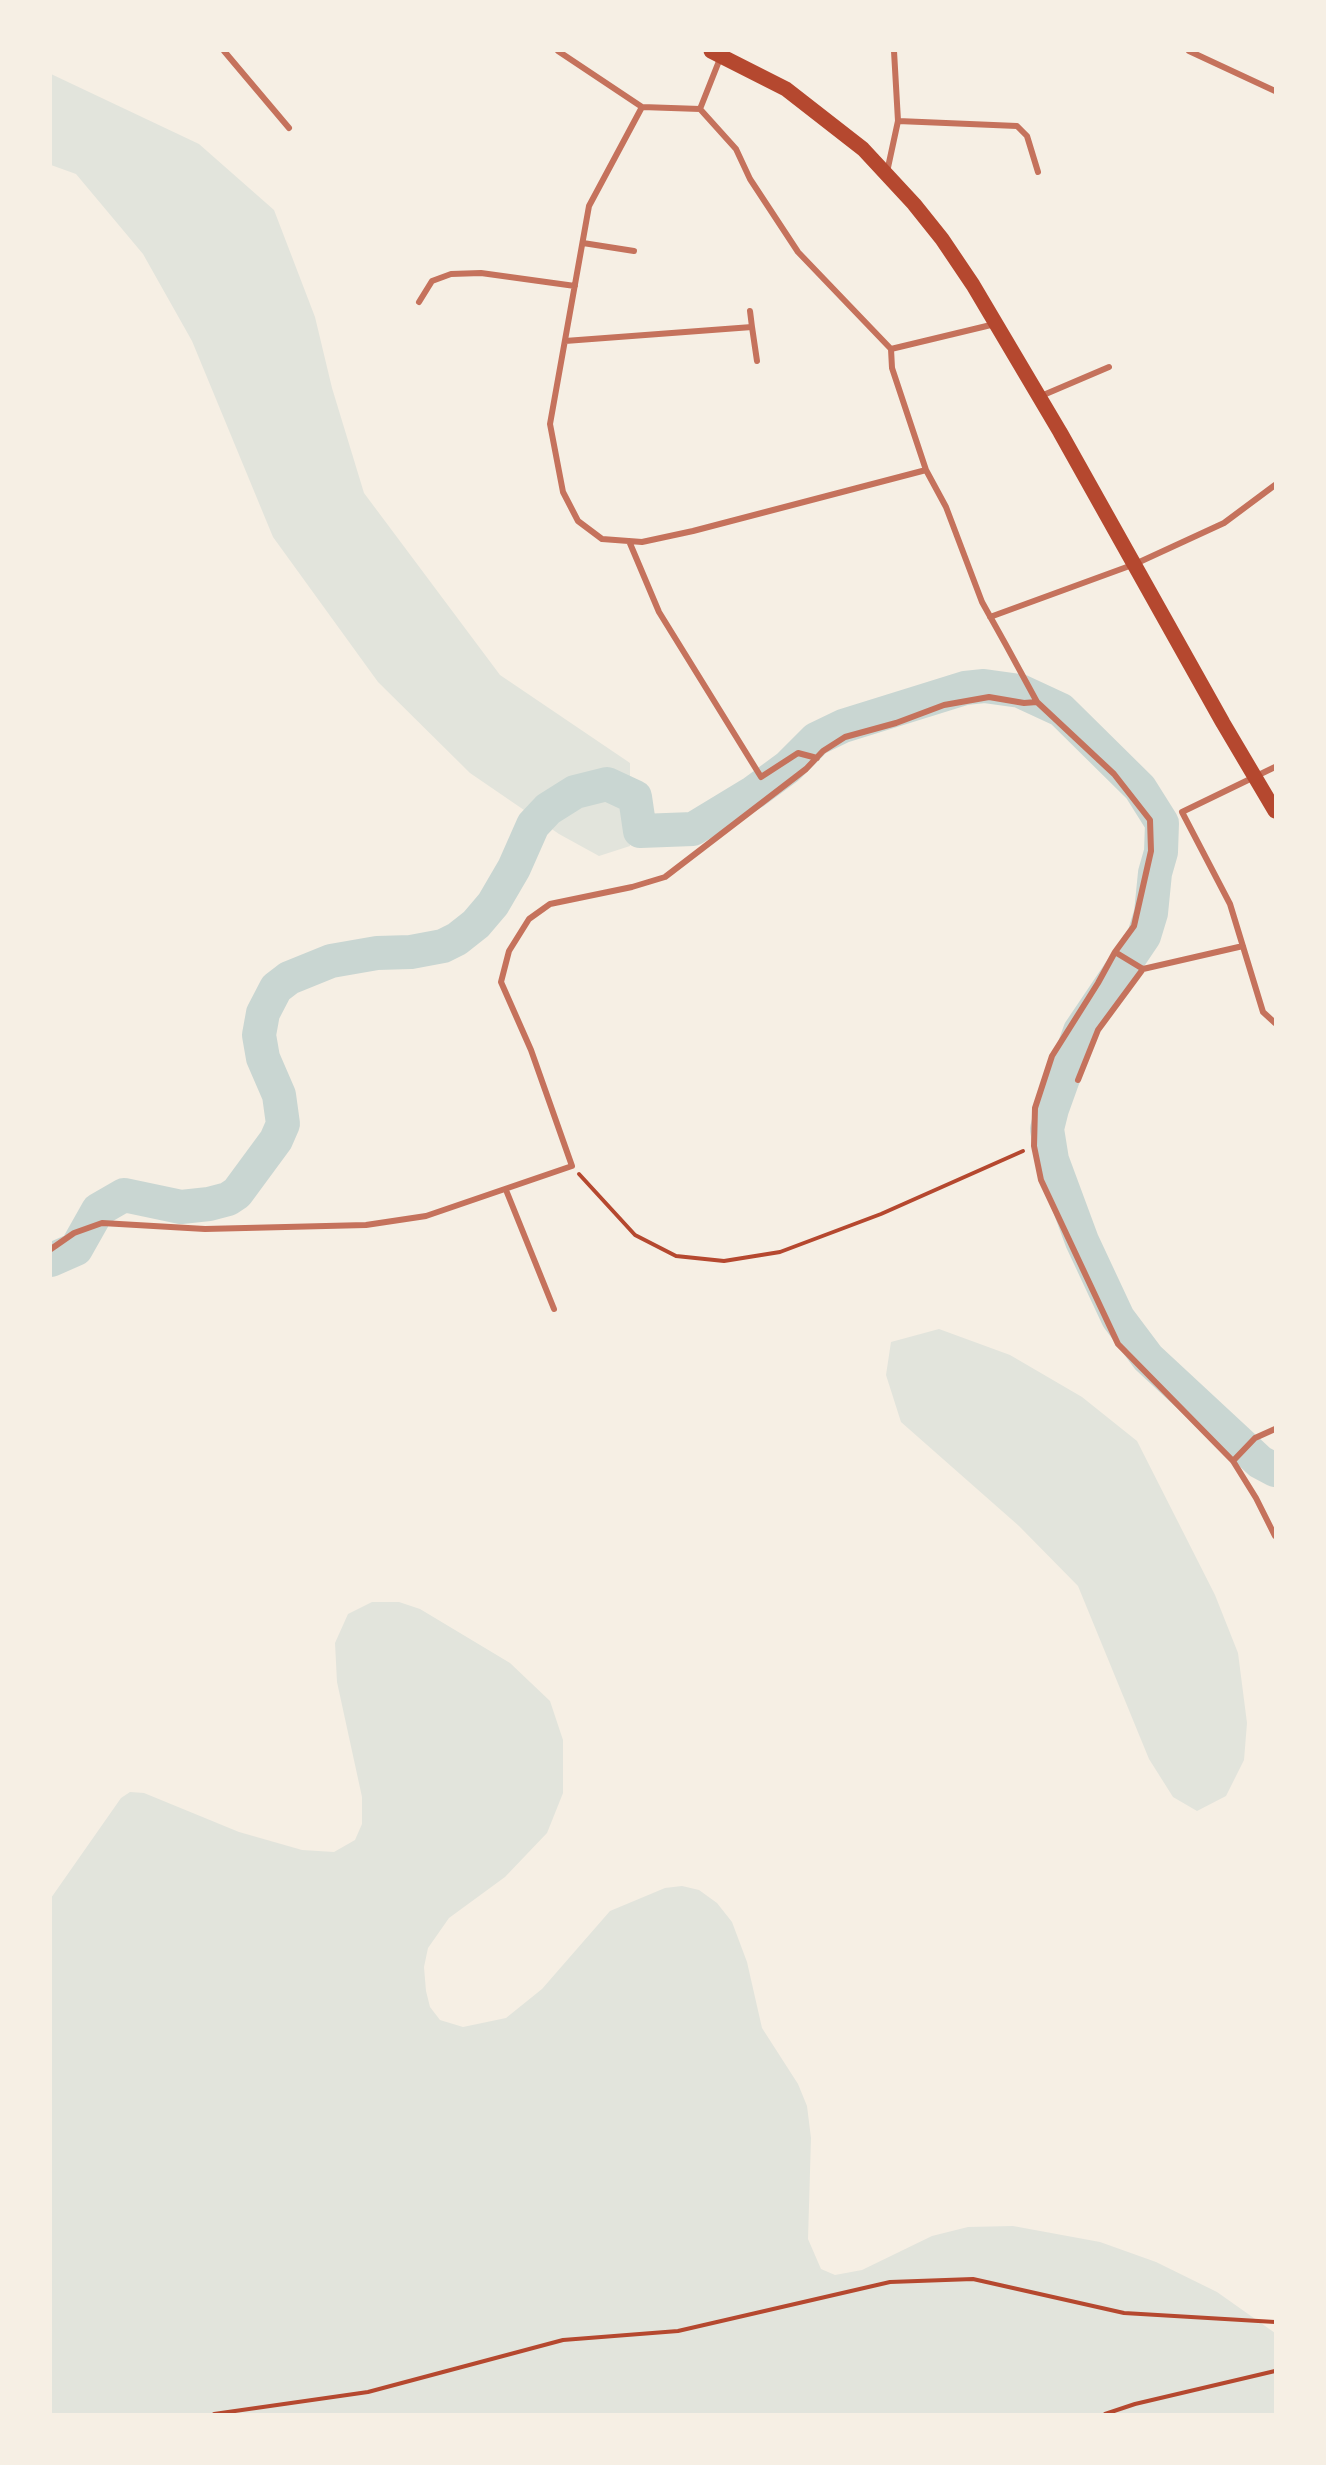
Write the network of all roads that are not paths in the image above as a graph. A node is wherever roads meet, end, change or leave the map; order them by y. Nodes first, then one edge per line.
1 (224, 51) edge
2 (558, 51) edge
3 (894, 51) edge
4 (1189, 51) edge
5 (716, 53) edge
6 (1275, 91) edge
7 (642, 107) junction
8 (700, 108) junction
9 (898, 121) junction
10 (289, 128) dead end
11 (1038, 172) dead end
12 (887, 175) junction
13 (583, 243) junction
14 (634, 251) dead end
15 (575, 286) junction
16 (419, 302) dead end
17 (750, 310) dead end
18 (995, 324) junction
19 (752, 327) junction
20 (565, 341) junction
21 (891, 349) junction
22 (757, 361) dead end
23 (1109, 367) dead end
24 (1038, 397) junction
25 (926, 470) junction
26 (1275, 485) edge
27 (629, 541) junction
28 (1135, 564) junction
29 (990, 617) junction
30 (1037, 702) junction
31 (817, 758) junction
32 (1275, 767) edge
33 (1254, 776) junction
34 (1275, 811) edge
35 (1243, 946) junction
36 (1117, 954) junction
37 (1140, 968) junction
38 (1275, 1023) edge
39 (1078, 1080) dead end
40 (506, 1190) junction
41 (51, 1249) edge
42 (554, 1309) dead end
43 (1275, 1429) edge
44 (1233, 1461) junction
45 (1275, 1536) edge

1 - 10 street
2 - 7 street
3 - 9 street
4 - 6 street
5 - 8 street
5 - 12 main road
7 - 8 street
7 - 13 street
8 - 21 street
9 - 11 street
9 - 12 street
12 - 18 main road
13 - 14 street
13 - 15 street
15 - 16 street
15 - 20 street
17 - 19 street
18 - 21 street
18 - 24 main road
19 - 20 street
19 - 22 street
20 - 27 street
21 - 25 street
23 - 24 street
24 - 28 main road
25 - 27 street
25 - 29 street
26 - 28 street
27 - 31 street
28 - 29 street
28 - 33 main road
29 - 30 street
30 - 31 street
30 - 36 street
31 - 40 street
32 - 33 street
33 - 34 main road
33 - 35 street
35 - 37 street
35 - 38 street
36 - 37 street
36 - 44 street
37 - 39 street
40 - 41 street
40 - 42 street
43 - 44 street
44 - 45 street

